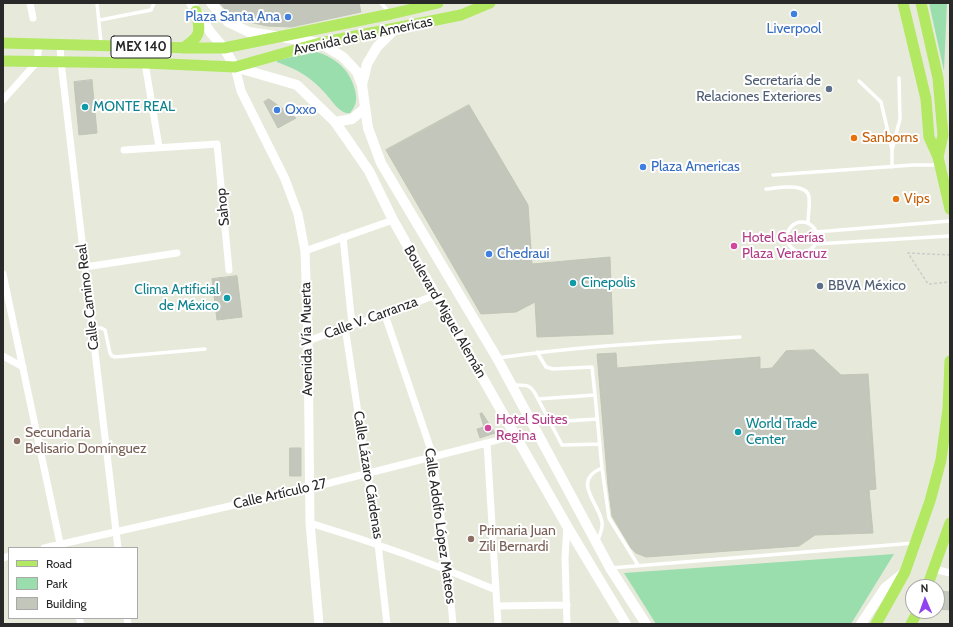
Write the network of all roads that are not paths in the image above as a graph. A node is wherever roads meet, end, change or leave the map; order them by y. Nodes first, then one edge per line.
1 (30, 3) edge
2 (98, 3) edge
3 (154, 3) edge
4 (211, 3) edge
5 (381, 3) edge
6 (438, 3) edge
7 (490, 3) edge
8 (903, 3) edge
9 (921, 3) edge
10 (194, 7) edge
11 (391, 14) junction
12 (33, 18) dead end
13 (370, 18) junction
14 (100, 20) junction
15 (396, 28) junction
16 (373, 33) junction
17 (278, 37) junction
18 (3, 43) edge
19 (320, 43) junction
20 (39, 44) junction
21 (60, 45) junction
22 (101, 46) junction
23 (183, 48) junction
24 (224, 48) junction
25 (3, 61) edge
26 (37, 62) junction
27 (61, 62) junction
28 (144, 63) junction
29 (235, 67) junction
30 (899, 78) dead end
31 (859, 82) dead end
32 (362, 85) junction
33 (3, 100) edge
34 (365, 108) junction
35 (335, 122) junction
36 (159, 147) junction
37 (124, 150) dead end
38 (892, 150) junction
39 (939, 161) junction
40 (892, 167) junction
41 (773, 175) dead end
42 (766, 189) dead end
43 (950, 209) edge
44 (393, 220) junction
45 (950, 220) edge
46 (808, 224) junction
47 (816, 232) junction
48 (950, 236) edge
49 (343, 238) junction
50 (815, 244) junction
51 (305, 251) junction
52 (177, 253) dead end
53 (85, 267) junction
54 (229, 270) dead end
55 (3, 275) edge
56 (435, 295) junction
57 (385, 315) junction
58 (349, 326) junction
59 (92, 328) junction
60 (740, 337) dead end
61 (308, 341) junction
62 (205, 349) dead end
63 (537, 352) junction
64 (3, 356) edge
65 (497, 358) junction
66 (950, 361) edge
67 (23, 367) junction
68 (512, 385) junction
69 (595, 395) junction
70 (538, 399) junction
71 (597, 419) junction
72 (550, 422) junction
73 (515, 435) junction
74 (487, 443) junction
75 (600, 444) junction
76 (433, 456) junction
77 (602, 468) junction
78 (368, 474) junction
79 (310, 488) junction
80 (950, 522) edge
81 (310, 523) junction
82 (567, 526) junction
83 (116, 532) junction
84 (915, 542) junction
85 (597, 543) junction
86 (378, 544) junction
87 (61, 546) edge
88 (118, 547) edge
89 (638, 565) junction
90 (610, 568) junction
91 (934, 569) junction
92 (448, 570) junction
93 (905, 572) junction
94 (950, 573) edge
95 (930, 579) edge
96 (496, 590) junction
97 (567, 605) junction
98 (498, 606) junction
99 (319, 624) edge
100 (387, 624) edge
101 (453, 624) edge
102 (498, 624) edge
103 (567, 624) edge
104 (626, 624) edge
105 (646, 624) edge
106 (861, 624) edge
107 (876, 624) edge

1 - 12 street
2 - 14 lane
3 - 14 lane
4 - 17 main road, Boulevard Miguel Alemán
5 - 11 lane
6 - 11 main road, Avenida de las Americas / MEX 140
7 - 15 main road, Avenida de las Americas / MEX 140
8 - 39 main road
9 - 39 main road
10 - 23 main road
10 - 24 main road
11 - 13 main road, Avenida de las Americas / MEX 140
13 - 16 main road
13 - 17 main road, Avenida de las Americas / MEX 140
14 - 22 lane
15 - 16 main road, Avenida de las Americas / MEX 140
15 - 32 main road
16 - 19 main road, Avenida de las Americas / MEX 140
17 - 19 main road, Boulevard Miguel Alemán
17 - 24 main road, MEX 140
18 - 20 main road, MEX 140
19 - 29 main road, Avenida de las Americas / MEX 140
19 - 32 main road, Boulevard Miguel Alemán
20 - 21 main road, MEX 140
20 - 26 street
21 - 22 main road, MEX 140
21 - 27 street, Calle Camino Real
22 - 23 main road, MEX 140
23 - 24 main road, MEX 140
24 - 29 main road
25 - 26 main road, MEX 140
26 - 27 main road, MEX 140
26 - 33 street
27 - 28 main road, MEX 140
27 - 53 street, Calle Camino Real
28 - 29 main road, MEX 140
28 - 36 street
29 - 35 main road, Boulevard Miguel Alemán
29 - 51 street, Avenida Vía Muerta
30 - 38 lane
31 - 38 lane
32 - 34 main road, Boulevard Miguel Alemán
34 - 35 main road
34 - 65 main road, Boulevard Miguel Alemán
35 - 44 main road, Boulevard Miguel Alemán
36 - 37 street
36 - 54 street, Sahop
38 - 40 lane
39 - 40 lane
39 - 43 main road
40 - 41 lane
42 - 46 lane
44 - 49 street
44 - 56 main road, Boulevard Miguel Alemán
45 - 47 lane
46 - 47 lane
46 - 50 lane
47 - 50 lane
48 - 50 lane
49 - 51 street
49 - 58 street, Calle Lázaro Cárdenas
51 - 61 street, Avenida Vía Muerta
52 - 53 street
53 - 59 street, Calle Camino Real
55 - 67 street
56 - 57 street, Calle V. Carranza
56 - 73 main road, Boulevard Miguel Alemán
57 - 58 street, Calle V. Carranza
57 - 76 street, Calle Adolfo López Mateos
58 - 61 street, Calle V. Carranza
58 - 78 street, Calle Lázaro Cárdenas
59 - 62 lane
59 - 83 street, Calle Camino Real
60 - 63 lane
61 - 79 street, Avenida Vía Muerta
63 - 65 lane
63 - 69 lane
64 - 67 street
65 - 68 main road, Boulevard Miguel Alemán
66 - 84 main road
67 - 87 street
68 - 70 lane
68 - 85 main road, Boulevard Miguel Alemán
69 - 70 lane
69 - 71 lane
70 - 72 lane
71 - 72 lane
71 - 75 lane
72 - 75 lane
73 - 74 street, Calle Artículo 27
73 - 82 main road, Boulevard Miguel Alemán
74 - 76 street, Calle Artículo 27
74 - 96 street
75 - 77 lane
76 - 78 street, Calle Artículo 27
76 - 92 street, Calle Adolfo López Mateos
77 - 85 lane
77 - 89 lane
78 - 79 street, Calle Artículo 27
78 - 86 street, Calle Lázaro Cárdenas
79 - 81 street, Avenida Vía Muerta
79 - 83 street, Calle Artículo 27
80 - 91 main road
81 - 86 street
81 - 99 street, Avenida Vía Muerta
82 - 97 street
82 - 104 main road, Boulevard Miguel Alemán
83 - 87 street, Calle Artículo 27
83 - 88 street, Calle Camino Real
84 - 89 lane
84 - 93 main road
85 - 90 main road, Boulevard Miguel Alemán
86 - 92 street
86 - 100 street, Calle Lázaro Cárdenas
89 - 90 lane
90 - 105 main road, Boulevard Miguel Alemán
91 - 94 street
91 - 95 main road
92 - 96 street
92 - 101 street, Calle Adolfo López Mateos
93 - 106 main road
93 - 107 main road
96 - 98 street
97 - 98 street
97 - 103 street
98 - 102 street

